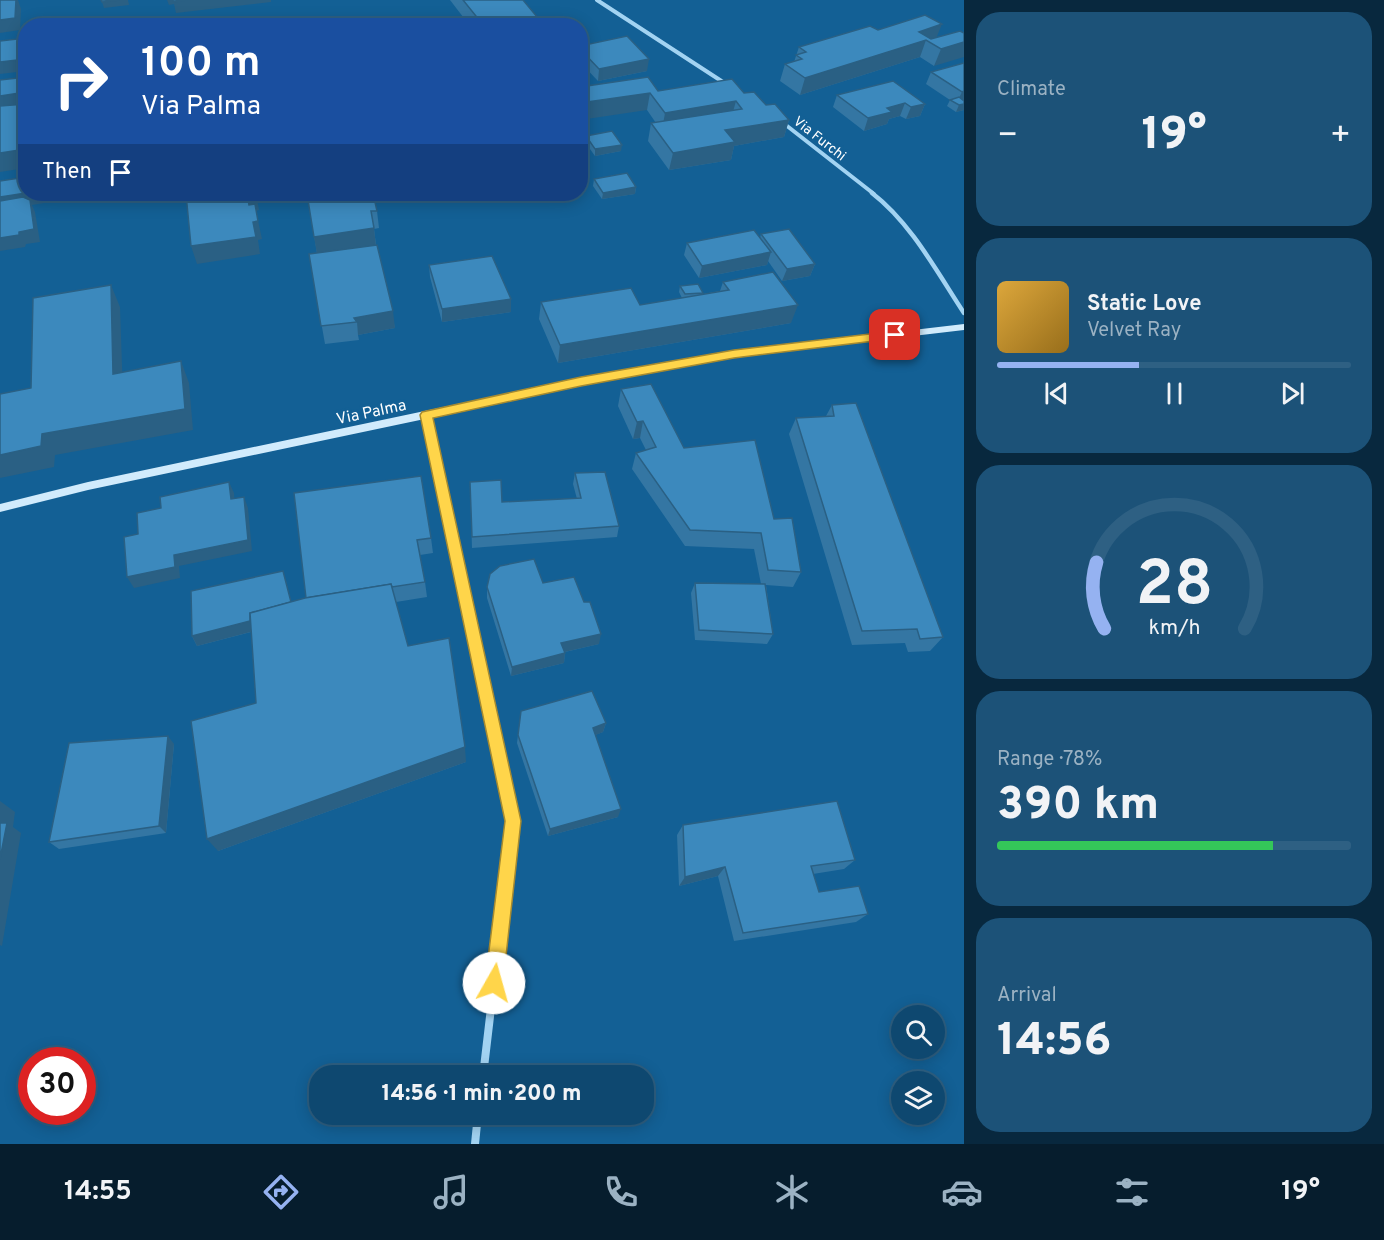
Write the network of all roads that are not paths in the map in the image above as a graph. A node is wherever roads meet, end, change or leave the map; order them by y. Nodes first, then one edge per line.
1 (597, 0) edge
2 (736, 91) edge
3 (774, 116) edge
4 (964, 313) edge
5 (964, 327) edge
6 (426, 415) junction
7 (0, 508) edge
8 (484, 1065) edge
9 (477, 1125) edge
10 (475, 1144) edge

1 - 2 street
3 - 4 street, Via Furchi
5 - 6 street, Via Palma
6 - 7 street, Via Palma
6 - 8 street
9 - 10 street

